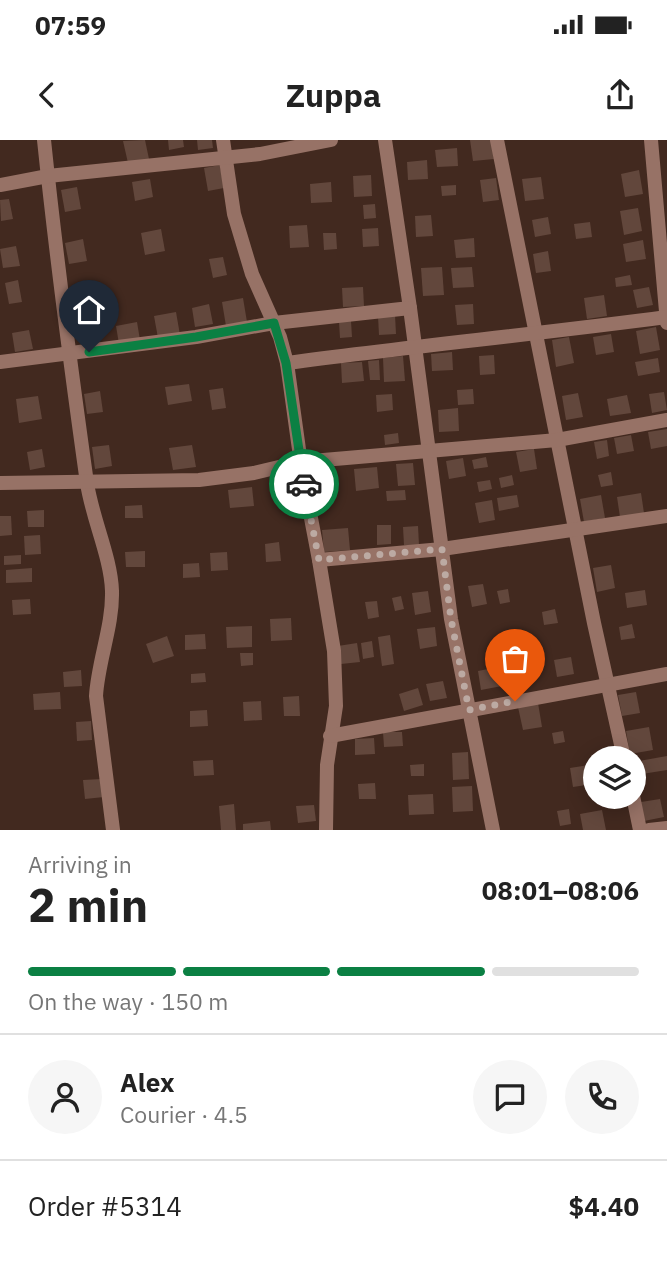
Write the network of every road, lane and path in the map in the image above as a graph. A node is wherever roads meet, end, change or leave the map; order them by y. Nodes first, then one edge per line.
1 (44, 140) edge
2 (223, 140) edge
3 (331, 140) edge
4 (385, 140) edge
5 (497, 140) edge
6 (651, 140) edge
7 (225, 158) junction
8 (48, 176) junction
9 (0, 185) edge
10 (410, 308) junction
11 (667, 319) edge
12 (274, 323) junction
13 (536, 334) junction
14 (415, 345) junction
15 (69, 354) junction
16 (0, 362) edge
17 (286, 363) junction
18 (667, 420) edge
19 (557, 440) junction
20 (429, 452) junction
21 (300, 462) junction
22 (87, 482) junction
23 (0, 483) edge
24 (667, 516) edge
25 (575, 528) junction
26 (442, 549) junction
27 (319, 560) junction
28 (667, 674) edge
29 (607, 683) junction
30 (469, 710) junction
31 (330, 736) junction
32 (621, 746) edge
33 (636, 809) edge
34 (667, 828) edge
35 (113, 830) edge
36 (326, 830) edge
37 (493, 830) edge
38 (640, 830) edge
39 (649, 830) edge

1 - 8 street
2 - 7 street
3 - 7 street
4 - 10 street
5 - 13 street
6 - 11 street
7 - 8 street
7 - 12 street
8 - 9 street
8 - 15 street
10 - 12 street
10 - 14 street
11 - 13 street
12 - 15 street
12 - 17 street
13 - 14 street
13 - 19 street
14 - 17 street
14 - 20 street
15 - 16 street
15 - 22 street
17 - 21 street
18 - 19 street
19 - 20 street
19 - 25 street
20 - 21 street
20 - 26 street
21 - 22 street
21 - 27 street
22 - 23 street
22 - 35 street
24 - 25 street
25 - 26 street
25 - 29 street
26 - 27 street
26 - 30 street
27 - 31 street
28 - 29 street
29 - 30 street
29 - 32 street
30 - 31 street
30 - 37 street
31 - 36 street
33 - 38 street
34 - 39 street

